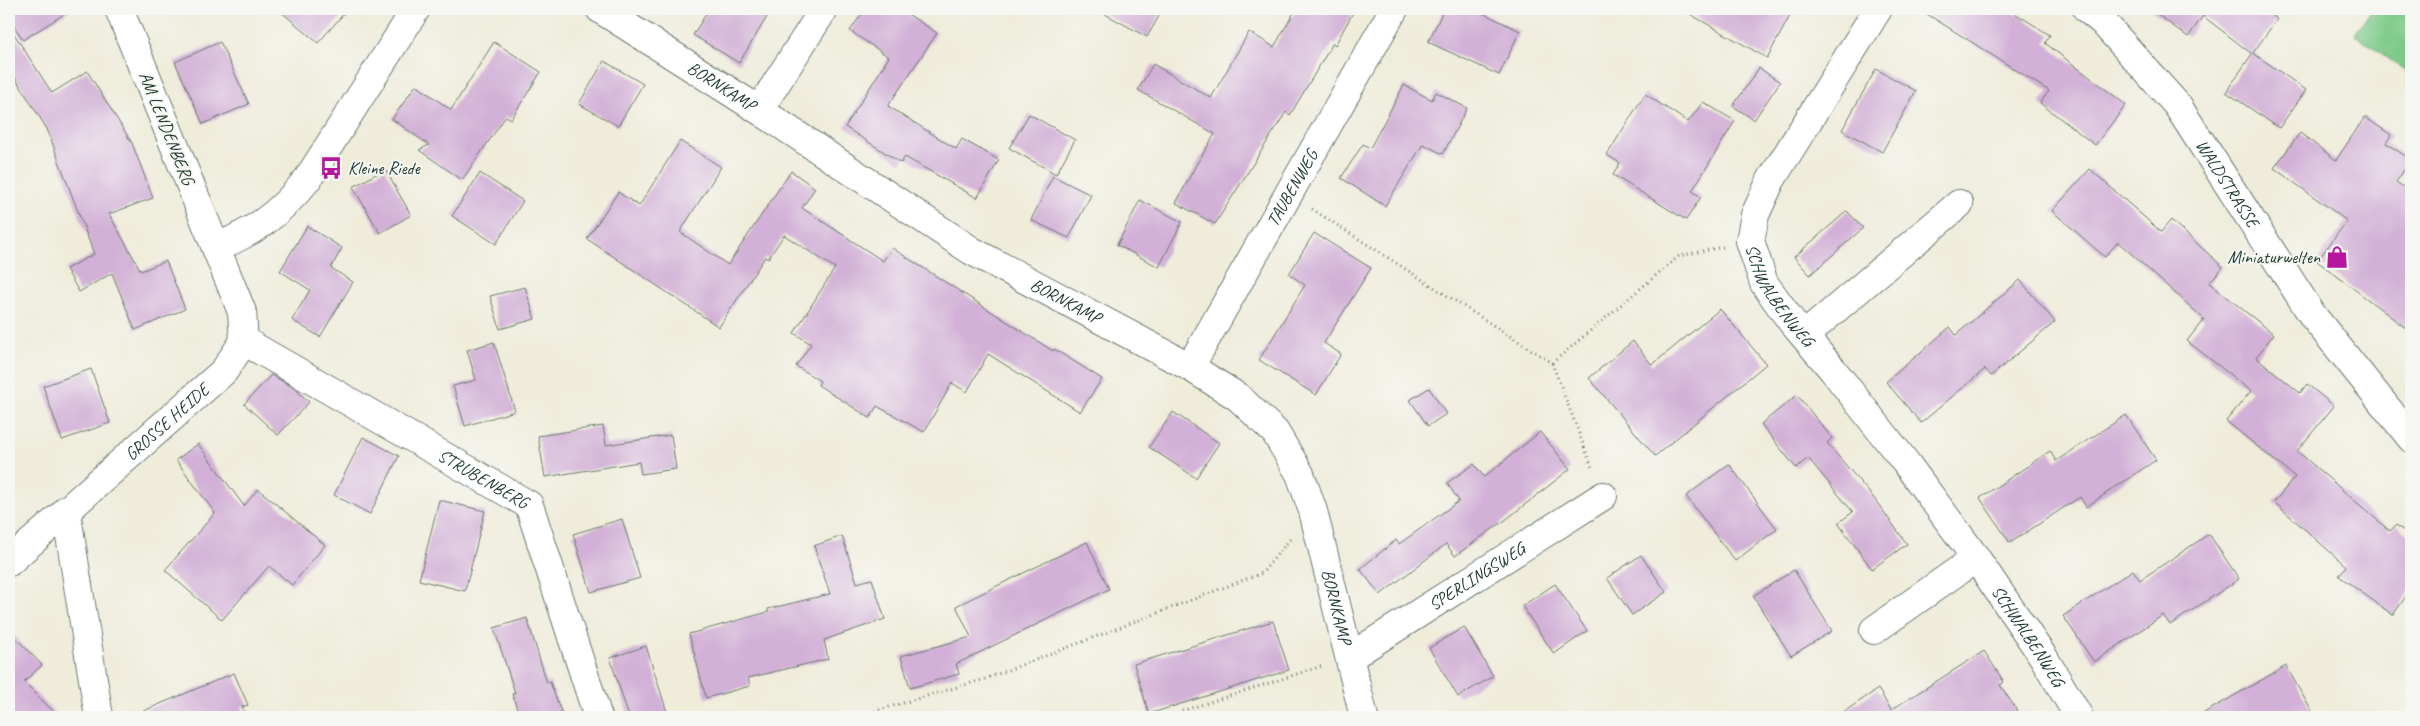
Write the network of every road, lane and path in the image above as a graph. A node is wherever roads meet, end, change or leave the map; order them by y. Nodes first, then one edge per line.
1 (119, 9) edge
2 (416, 9) edge
3 (600, 9) edge
4 (824, 9) edge
5 (1394, 9) edge
6 (1878, 9) edge
7 (2087, 9) edge
8 (759, 110) junction
9 (1288, 194) junction
10 (1959, 204) dead end
11 (1750, 241) junction
12 (216, 248) junction
13 (1804, 336) junction
14 (244, 342) junction
15 (1552, 364) junction
16 (1190, 367) junction
17 (2411, 438) edge
18 (1603, 496) joint
19 (66, 510) junction
20 (1313, 511) junction
21 (1976, 558) junction
22 (9, 562) edge
23 (1874, 630) dead end
24 (1350, 657) junction
25 (1182, 711) dead end
26 (100, 717) edge
27 (598, 717) edge
28 (855, 717) edge
29 (1364, 717) edge
30 (2079, 717) edge

1 - 12 street, AM LENDENBERG
2 - 12 street
3 - 8 street, BORNKAMP
4 - 8 street
5 - 9 street, TAUBENWEG
6 - 11 street, SCHWALBENWEG
7 - 17 street, WALDSTRASSE
8 - 16 street, BORNKAMP
9 - 15 path
9 - 16 street, TAUBENWEG
10 - 13 street
11 - 13 street, SCHWALBENWEG
11 - 15 path
12 - 14 street
13 - 21 street, SCHWALBENWEG
14 - 19 street, GROSSE HEIDE
14 - 27 street, STRUBENBERG
15 - 18 path
16 - 20 street, BORNKAMP
18 - 24 street, SPERLINGSWEG
19 - 22 street, GROSSE HEIDE
19 - 26 street
20 - 24 street, BORNKAMP
20 - 28 path
21 - 23 street
21 - 30 street, SCHWALBENWEG
24 - 25 path
24 - 29 street, BORNKAMP

